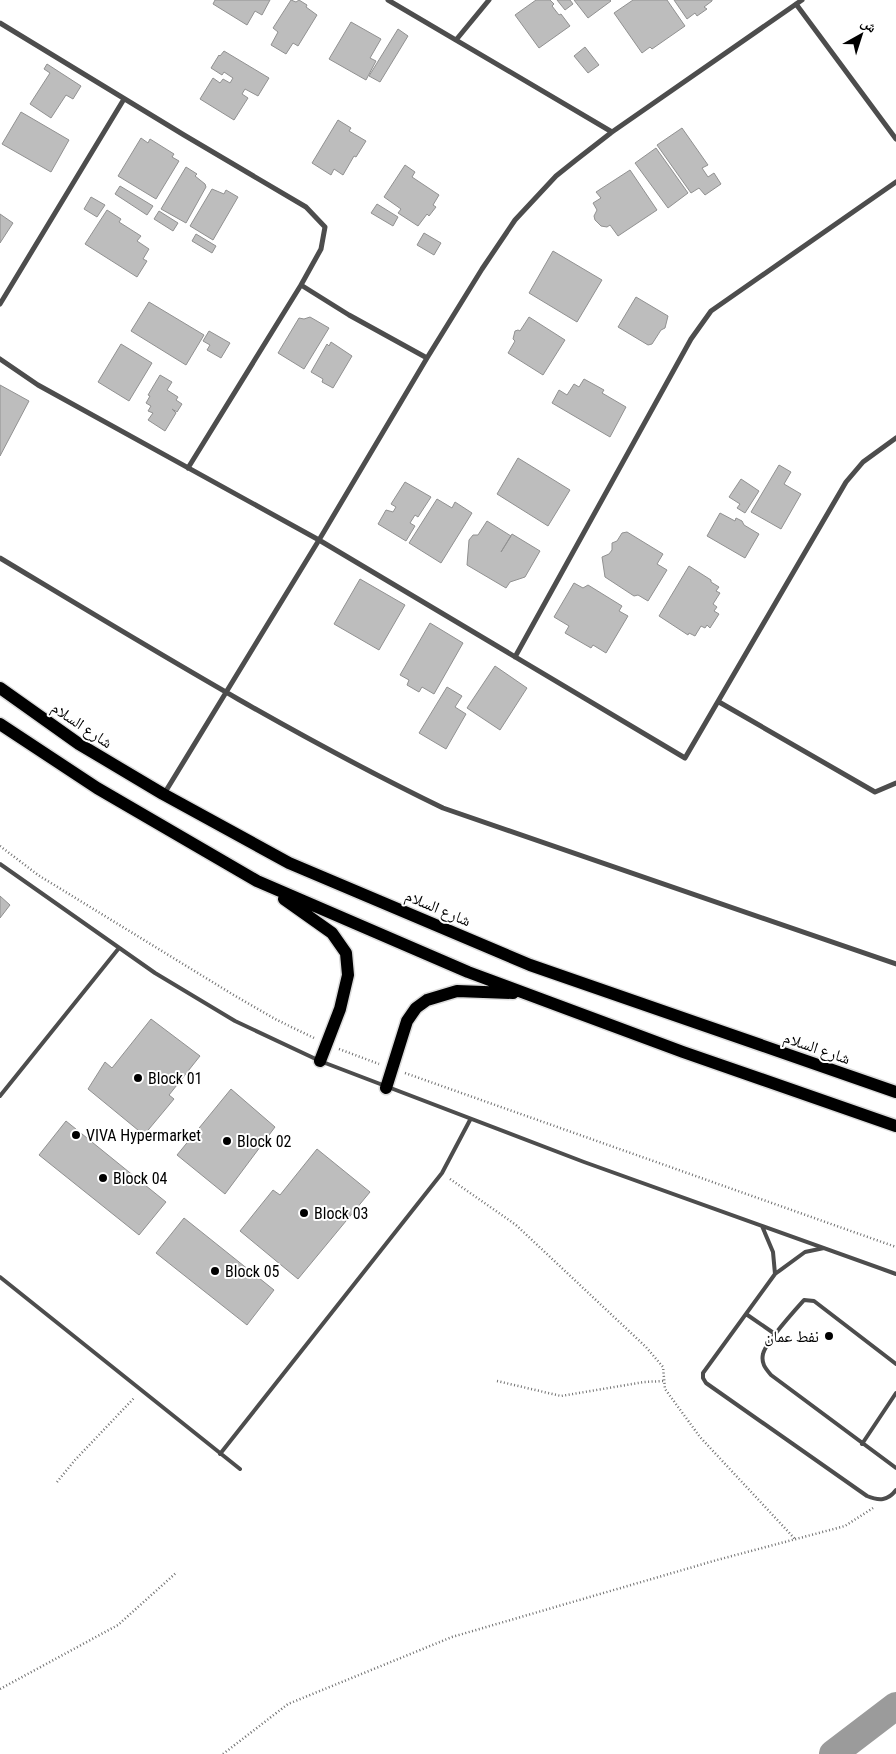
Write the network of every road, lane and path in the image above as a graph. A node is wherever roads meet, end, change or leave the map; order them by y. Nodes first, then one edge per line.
1 (388, 0) edge
2 (489, 0) edge
3 (802, 0) edge
4 (796, 4) junction
5 (0, 23) edge
6 (456, 40) junction
7 (124, 99) junction
8 (612, 132) junction
9 (896, 139) edge
10 (896, 182) edge
11 (301, 285) junction
12 (0, 304) edge
13 (427, 358) junction
14 (0, 359) edge
15 (896, 438) edge
16 (188, 468) junction
17 (319, 540) junction
18 (0, 558) edge
19 (515, 657) junction
20 (0, 688) edge
21 (225, 692) junction
22 (720, 702) junction
23 (0, 724) edge
24 (896, 783) edge
25 (163, 794) junction
26 (0, 846) edge
27 (0, 864) edge
28 (257, 881) junction
29 (119, 948) junction
30 (896, 964) edge
31 (526, 993) junction
32 (326, 1044) junction
33 (320, 1062) junction
34 (393, 1069) junction
35 (386, 1088) junction
36 (896, 1092) edge
37 (0, 1096) edge
38 (470, 1120) junction
39 (896, 1126) edge
40 (442, 1173) junction
41 (762, 1226) junction
42 (896, 1247) edge
43 (824, 1248) junction
44 (775, 1274) junction
45 (896, 1274) edge
46 (0, 1277) edge
47 (746, 1314) junction
48 (776, 1334) junction
49 (896, 1364) edge
50 (497, 1381) dead end
51 (664, 1381) junction
52 (141, 1390) junction
53 (896, 1393) edge
54 (862, 1444) junction
55 (220, 1454) junction
56 (896, 1468) edge
57 (240, 1469) dead end
58 (57, 1482) dead end
59 (896, 1490) edge
60 (885, 1500) junction
61 (795, 1539) junction
62 (177, 1572) dead end
63 (0, 1690) edge
64 (223, 1754) edge

1 - 6 street
2 - 6 street
3 - 4 street
4 - 8 street
4 - 9 street
5 - 7 street
6 - 8 street
7 - 11 street
7 - 12 street
8 - 13 street
10 - 19 street
11 - 13 street
11 - 16 street
13 - 17 street
14 - 16 street
15 - 22 street
16 - 17 street
17 - 19 street
17 - 21 street
18 - 21 street
19 - 22 street
20 - 25 main road, شارع السلام
21 - 25 street
21 - 30 street
22 - 24 street
23 - 28 main road
25 - 36 main road, شارع السلام
26 - 32 path
27 - 29 lane
28 - 31 main road
28 - 32 main road
29 - 33 lane
29 - 37 lane
31 - 34 main road
31 - 39 main road
32 - 33 main road
32 - 34 path
33 - 35 lane
34 - 35 main road
34 - 42 path
35 - 38 lane
38 - 40 lane
38 - 41 lane
40 - 51 path
40 - 55 lane
41 - 43 lane
41 - 44 lane
43 - 44 lane
43 - 45 lane
44 - 47 lane
46 - 52 lane
47 - 48 lane
47 - 60 lane
48 - 49 lane
48 - 54 lane
50 - 51 path
51 - 61 path
52 - 55 lane
52 - 58 path
53 - 54 lane
54 - 56 lane
55 - 57 lane
59 - 60 lane
60 - 61 path
61 - 64 path
62 - 63 path

